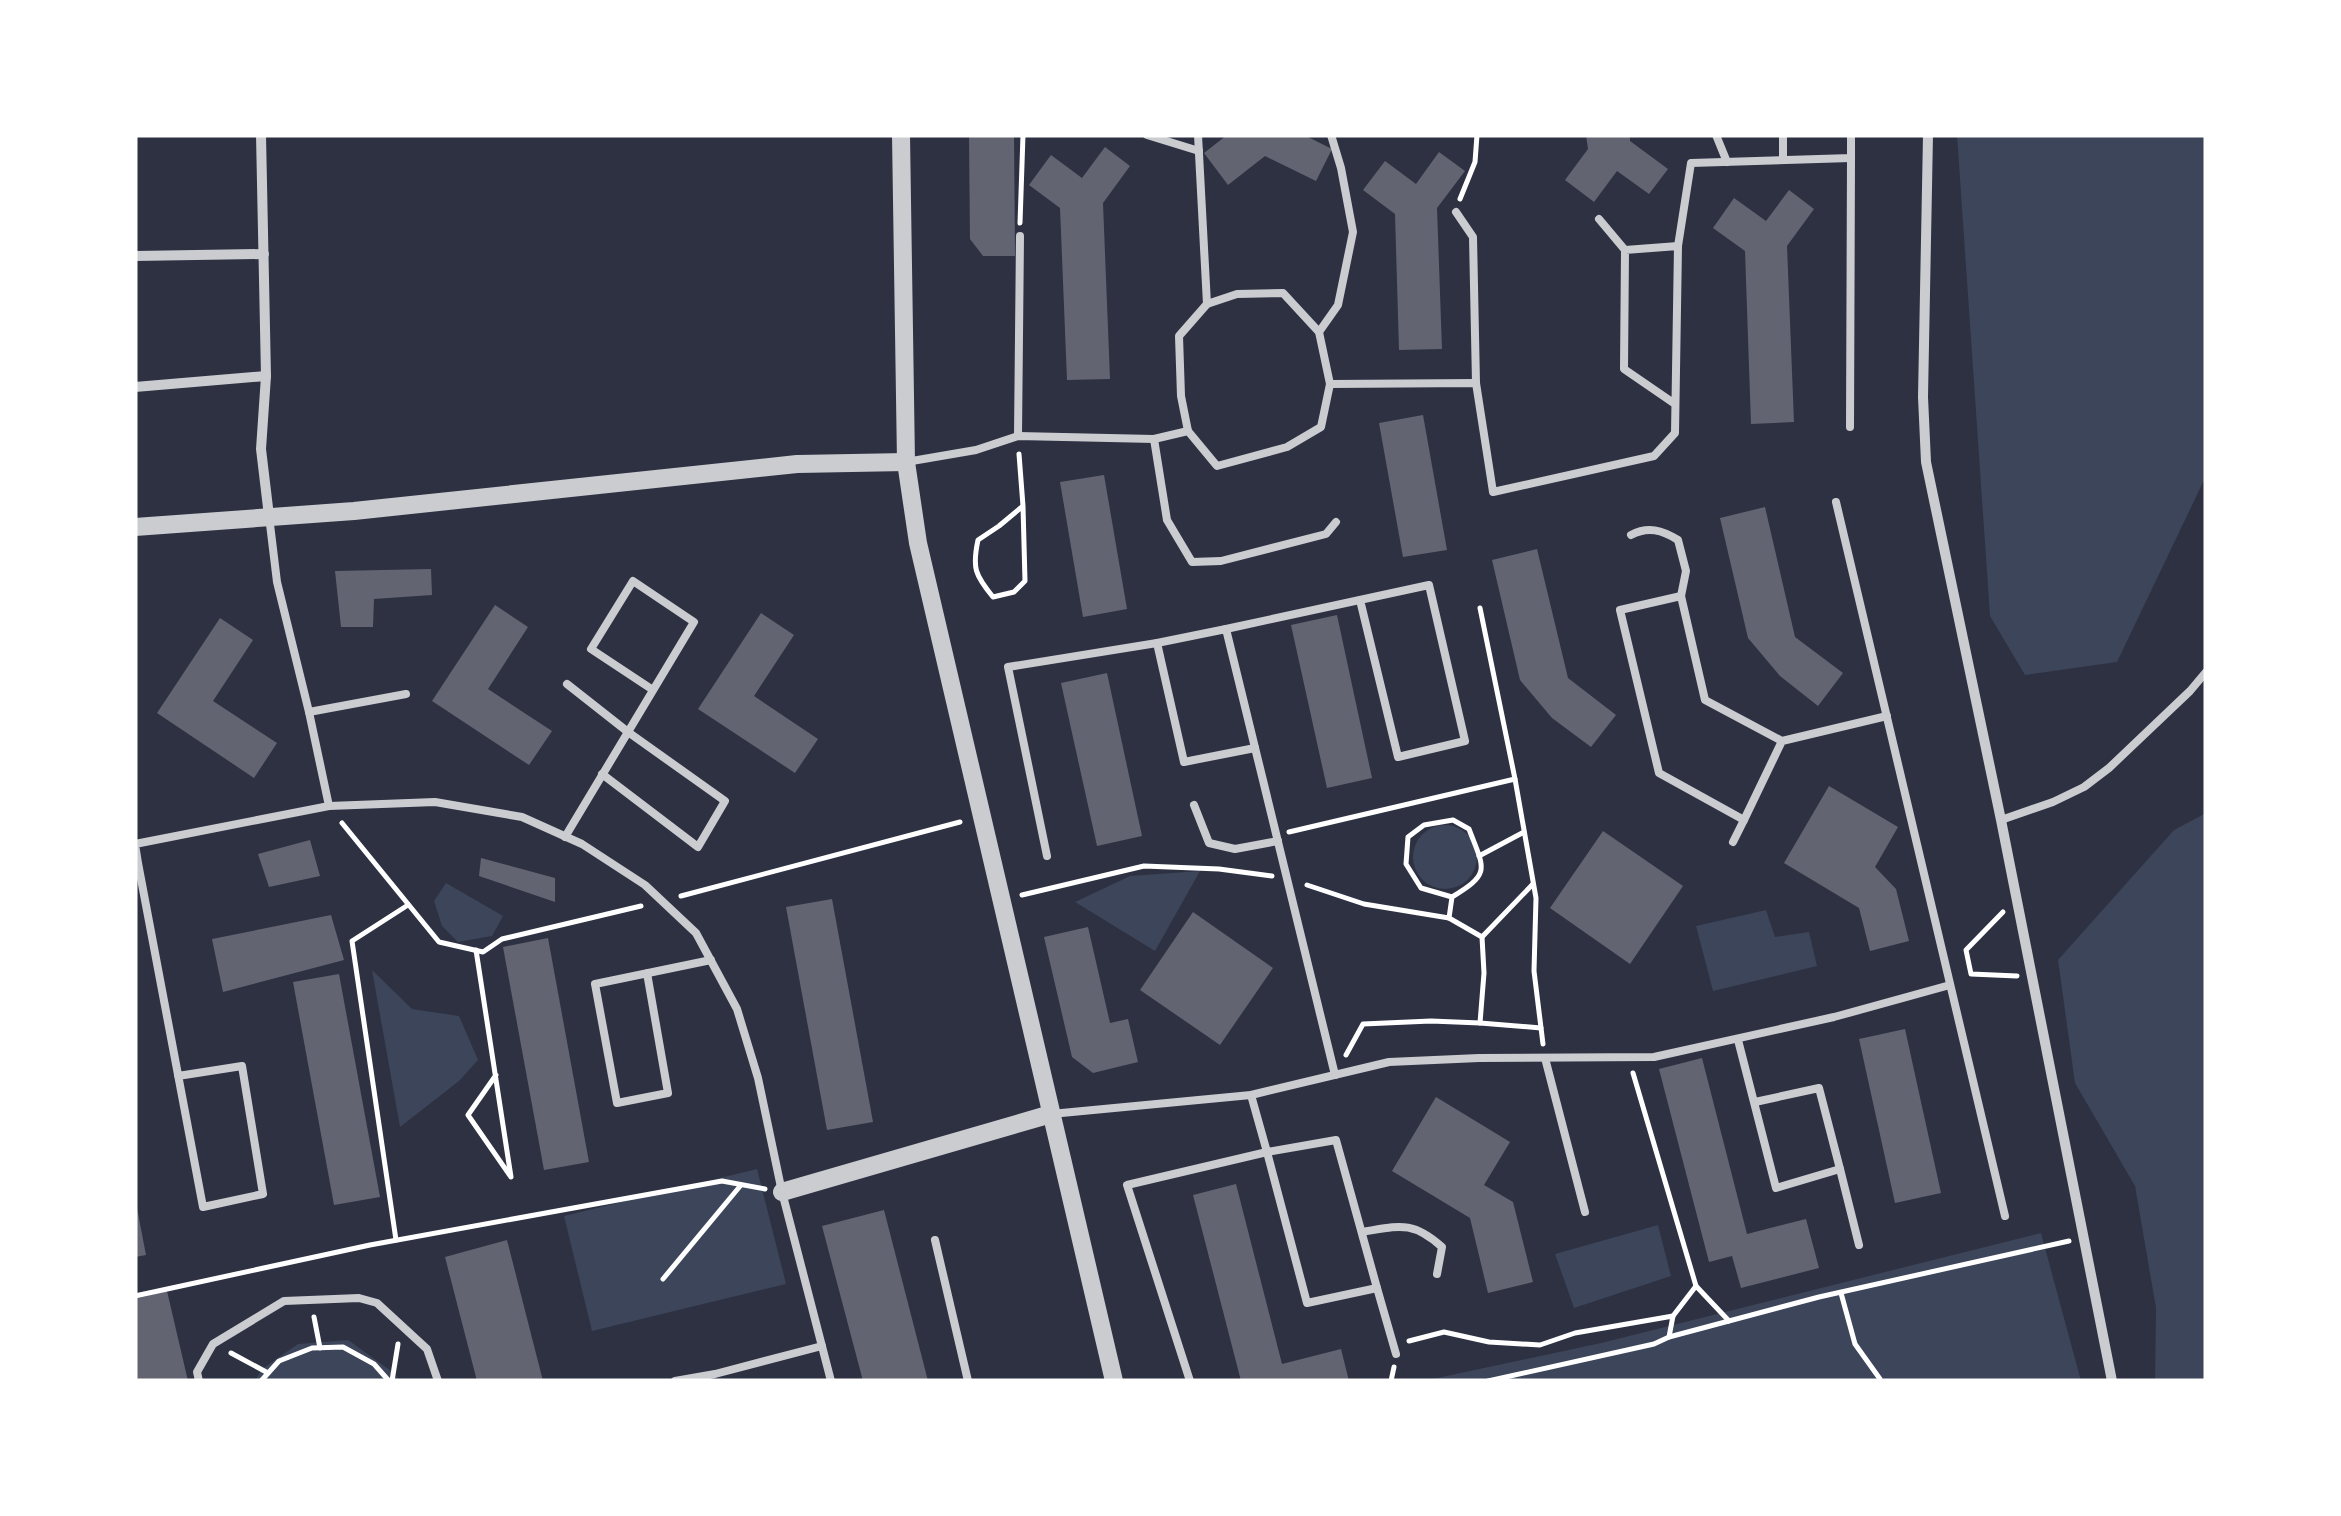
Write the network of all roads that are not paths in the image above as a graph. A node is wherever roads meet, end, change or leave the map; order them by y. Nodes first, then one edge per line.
1 (261, 135) edge
2 (901, 135) edge
3 (1148, 135) edge
4 (1198, 135) edge
5 (1331, 135) edge
6 (1716, 135) edge
7 (1783, 135) edge
8 (1851, 135) edge
9 (1928, 135) edge
10 (1199, 150) junction
11 (1851, 158) junction
12 (1783, 160) junction
13 (1727, 162) junction
14 (1456, 212) road end
15 (1599, 219) dead end
16 (1020, 236) road end
17 (1678, 246) junction
18 (1624, 250) junction
19 (264, 254) junction
20 (135, 256) edge
21 (1207, 304) junction
22 (1319, 332) junction
23 (266, 376) junction
24 (1476, 383) junction
25 (1330, 384) junction
26 (135, 387) edge
27 (1675, 404) junction
28 (1850, 427) dead end
29 (1188, 431) junction
30 (1018, 436) junction
31 (1154, 440) junction
32 (906, 462) junction
33 (1836, 502) dead end
34 (269, 516) junction
35 (1336, 522) dead end
36 (135, 527) edge
37 (1631, 536) dead end
38 (1681, 596) junction
39 (1360, 600) junction
40 (1226, 629) junction
41 (1158, 643) junction
42 (2206, 672) edge
43 (567, 684) dead end
44 (652, 690) junction
45 (406, 694) dead end
46 (309, 712) junction
47 (1887, 716) junction
48 (628, 732) junction
49 (1782, 741) junction
50 (1255, 748) junction
51 (602, 774) junction
52 (1194, 805) dead end
53 (329, 806) junction
54 (1744, 820) junction
55 (2001, 820) junction
56 (565, 837) junction
57 (1277, 838) junction
58 (1733, 842) dead end
59 (1047, 856) dead end
60 (710, 960) junction
61 (646, 974) junction
62 (1950, 985) junction
63 (1738, 1040) junction
64 (1545, 1058) junction
65 (1335, 1075) junction
66 (178, 1076) junction
67 (1252, 1095) junction
68 (1755, 1102) junction
69 (1051, 1114) junction
70 (1267, 1152) junction
71 (1840, 1169) junction
72 (782, 1192) junction
73 (1586, 1212) dead end
74 (2005, 1216) dead end
75 (1362, 1232) junction
76 (935, 1240) dead end
77 (1859, 1245) dead end
78 (1437, 1274) dead end
79 (1377, 1288) junction
80 (822, 1346) junction
81 (1395, 1350) road end
82 (716, 1377) edge
83 (200, 1381) edge
84 (438, 1381) edge
85 (675, 1381) edge
86 (831, 1381) edge
87 (968, 1381) edge
88 (1114, 1381) edge
89 (1190, 1381) edge
90 (2112, 1381) edge

1 - 19 street
2 - 32 street
3 - 10 lane
4 - 10 lane
5 - 22 lane
6 - 13 lane
7 - 12 lane
8 - 11 lane
9 - 55 street
10 - 21 lane
11 - 12 lane
11 - 28 lane
12 - 13 lane
13 - 17 lane
14 - 24 lane
15 - 18 lane
16 - 30 lane
17 - 18 lane
17 - 27 lane
18 - 27 lane
19 - 20 street
19 - 23 street
21 - 22 lane
21 - 29 lane
22 - 25 lane
23 - 26 street
23 - 34 street
24 - 25 lane
24 - 27 lane
25 - 29 lane
29 - 31 lane
30 - 31 lane
30 - 32 lane
31 - 35 lane
32 - 34 street
32 - 69 street
33 - 47 lane
34 - 36 street
34 - 46 lane
37 - 38 lane
38 - 49 lane
38 - 54 lane
39 - 39 lane
39 - 40 lane
40 - 41 lane
40 - 50 lane
41 - 50 lane
41 - 59 lane
42 - 55 lane
43 - 48 lane
44 - 44 lane
44 - 48 lane
45 - 46 lane
46 - 53 lane
47 - 49 lane
47 - 62 lane
48 - 51 lane
48 - 51 lane
49 - 54 lane
50 - 57 lane
51 - 56 lane
52 - 57 lane
53 - 56 lane
53 - 66 lane
54 - 58 lane
55 - 90 street
56 - 60 lane
57 - 65 lane
60 - 61 lane
60 - 72 lane
61 - 61 lane
62 - 63 lane
62 - 74 lane
63 - 64 lane
63 - 68 lane
64 - 65 lane
64 - 73 lane
65 - 67 lane
66 - 66 lane
67 - 69 lane
67 - 70 lane
68 - 71 lane
68 - 71 lane
69 - 72 street
69 - 88 street
70 - 75 lane
70 - 79 lane
70 - 89 lane
71 - 77 lane
72 - 80 lane
75 - 78 lane
75 - 79 lane
76 - 87 lane
79 - 81 lane
80 - 82 lane
80 - 86 lane
82 - 85 lane
83 - 84 lane

